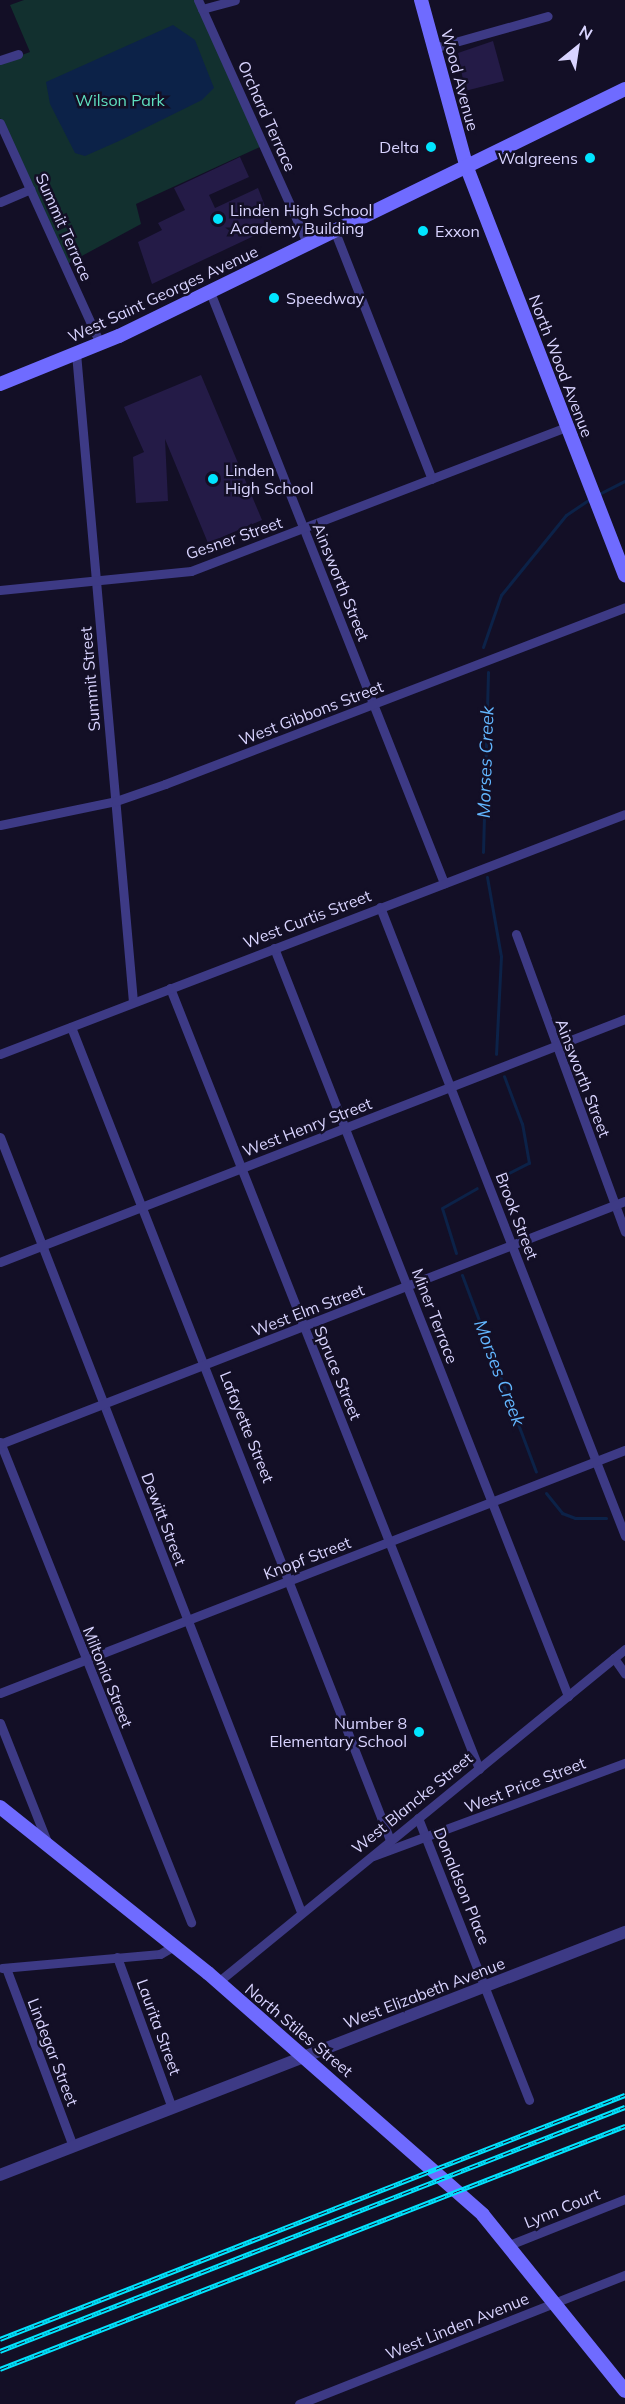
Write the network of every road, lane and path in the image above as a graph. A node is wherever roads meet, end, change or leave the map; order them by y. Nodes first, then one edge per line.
1 (235, 0) edge
2 (421, 0) edge
3 (200, 5) edge
4 (548, 16) dead end
5 (434, 48) junction
6 (18, 54) dead end
7 (0, 60) edge
8 (625, 89) edge
9 (0, 123) edge
10 (467, 168) junction
11 (30, 189) junction
12 (0, 202) edge
13 (335, 232) junction
14 (308, 245) junction
15 (210, 292) junction
16 (100, 343) junction
17 (76, 353) junction
18 (0, 384) edge
19 (567, 427) junction
20 (432, 479) junction
21 (304, 529) junction
22 (625, 575) edge
23 (97, 579) junction
24 (0, 590) edge
25 (625, 607) edge
26 (374, 705) junction
27 (116, 801) junction
28 (625, 814) edge
29 (0, 825) edge
30 (444, 883) junction
31 (380, 907) junction
32 (516, 933) dead end
33 (274, 948) junction
34 (170, 988) junction
35 (133, 1002) junction
36 (625, 1019) edge
37 (71, 1027) junction
38 (555, 1046) junction
39 (0, 1054) edge
40 (450, 1087) junction
41 (345, 1128) junction
42 (0, 1137) edge
43 (241, 1168) junction
44 (625, 1202) edge
45 (615, 1205) junction
46 (143, 1207) junction
47 (625, 1232) edge
48 (42, 1246) junction
49 (512, 1246) junction
50 (0, 1262) edge
51 (407, 1287) junction
52 (304, 1328) junction
53 (206, 1365) junction
54 (103, 1405) junction
55 (0, 1444) edge
56 (625, 1450) edge
57 (596, 1461) junction
58 (491, 1502) junction
59 (625, 1536) edge
60 (389, 1542) junction
61 (291, 1580) junction
62 (187, 1620) junction
63 (625, 1649) edge
64 (614, 1658) junction
65 (85, 1660) junction
66 (625, 1674) edge
67 (0, 1693) edge
68 (568, 1696) junction
69 (0, 1723) edge
70 (625, 1763) edge
71 (479, 1768) junction
72 (0, 1807) edge
73 (418, 1818) junction
74 (427, 1838) junction
75 (390, 1840) junction
76 (48, 1846) junction
77 (368, 1858) junction
78 (302, 1912) junction
79 (191, 1922) dead end
80 (625, 1932) edge
81 (174, 1946) junction
82 (117, 1957) junction
83 (3, 1968) edge
84 (218, 1982) junction
85 (486, 1986) junction
86 (306, 2057) junction
87 (529, 2100) dead end
88 (172, 2108) junction
89 (73, 2146) junction
90 (0, 2175) edge
91 (625, 2199) edge
92 (509, 2245) junction
93 (625, 2275) edge
94 (556, 2301) junction
95 (625, 2391) edge
96 (300, 2404) edge

1 - 3 street
2 - 5 main road, Wood Avenue
3 - 14 street, Orchard Terrace
4 - 5 street
5 - 10 main road, Wood Avenue
6 - 7 street
8 - 10 main road, West Saint Georges Avenue
9 - 11 street, Summit Terrace
10 - 13 main road, West Saint Georges Avenue
10 - 19 main road, North Wood Avenue
11 - 12 street
11 - 16 street, Summit Terrace
13 - 14 main road, West Saint Georges Avenue
13 - 20 street
14 - 15 main road, West Saint Georges Avenue
15 - 16 main road, West Saint Georges Avenue
15 - 21 street, Ainsworth Street
16 - 17 main road, West Saint Georges Avenue
17 - 18 main road, West Saint Georges Avenue
17 - 23 street, Summit Street
19 - 20 street, Gesner Street
19 - 22 main road, North Wood Avenue
20 - 21 street, Gesner Street
21 - 23 street, Gesner Street
21 - 26 street, Ainsworth Street
23 - 24 street, Gesner Street
23 - 27 street, Summit Street
25 - 26 street, West Gibbons Street
26 - 27 street, West Gibbons Street
26 - 30 street, Ainsworth Street
27 - 29 street, West Gibbons Street
27 - 35 street, Summit Street
28 - 30 street, West Curtis Street
30 - 31 street, West Curtis Street
31 - 33 street, West Curtis Street
31 - 40 street, Brook Street
32 - 38 street, Ainsworth Street
33 - 34 street, West Curtis Street
33 - 41 street, Miner Terrace
34 - 35 street, West Curtis Street
34 - 43 street, Spruce Street
35 - 37 street, West Curtis Street
36 - 38 street, West Henry Street
37 - 39 street, West Curtis Street
37 - 46 street, Lafayette Street
38 - 40 street, West Henry Street
38 - 45 street, Ainsworth Street
40 - 41 street, West Henry Street
40 - 49 street, Brook Street
41 - 43 street, West Henry Street
41 - 51 street, Miner Terrace
42 - 48 street, Dewitt Street
43 - 46 street, West Henry Street
43 - 52 street, Spruce Street
44 - 45 street, West Elm Street
45 - 47 street, Ainsworth Street
45 - 49 street, West Elm Street
46 - 48 street, West Henry Street
46 - 53 street, Lafayette Street
48 - 50 street, West Henry Street
48 - 54 street, Dewitt Street
49 - 51 street, West Elm Street
49 - 57 street, Brook Street
51 - 52 street, West Elm Street
51 - 58 street, Miner Terrace
52 - 53 street, West Elm Street
52 - 60 street, Spruce Street
53 - 54 street, West Elm Street
53 - 61 street, Lafayette Street
54 - 55 street, West Elm Street
54 - 62 street, Dewitt Street
55 - 65 street, Miltonia Street
56 - 57 street, Knopf Street
57 - 58 street, Knopf Street
57 - 59 street, Brook Street
58 - 60 street, Knopf Street
58 - 68 street, Miner Terrace
60 - 61 street, Knopf Street
60 - 71 street, Spruce Street
61 - 62 street, Knopf Street
61 - 75 street, Lafayette Street
62 - 65 street, Knopf Street
62 - 78 street, Dewitt Street
63 - 64 street, West Blancke Street
64 - 66 street
64 - 68 street, West Blancke Street
65 - 67 street, Knopf Street
65 - 79 street, Miltonia Street
68 - 71 street, West Blancke Street
69 - 76 street
70 - 74 street, West Price Street
71 - 73 street, West Blancke Street
72 - 76 main road, North Stiles Street
73 - 74 street, Donaldson Place
73 - 75 street, West Blancke Street
74 - 77 street, West Price Street
74 - 85 street, Donaldson Place
75 - 77 street, West Blancke Street
76 - 81 main road, North Stiles Street
77 - 78 street, West Blancke Street
78 - 84 street, West Blancke Street
80 - 85 street, West Elizabeth Avenue
81 - 82 street
81 - 84 main road, North Stiles Street
82 - 83 street
82 - 88 street, Laurita Street
83 - 89 street, Lindegar Street
84 - 86 main road, North Stiles Street
85 - 86 street, West Elizabeth Avenue
85 - 87 street, Donaldson Place
86 - 88 street, West Elizabeth Avenue
86 - 92 main road, North Stiles Street
88 - 89 street, West Elizabeth Avenue
89 - 90 street, West Elizabeth Avenue
91 - 92 street, Lynn Court
92 - 94 main road, North Stiles Street
93 - 94 street, West Linden Avenue
94 - 95 main road, North Stiles Street
94 - 96 street, West Linden Avenue

